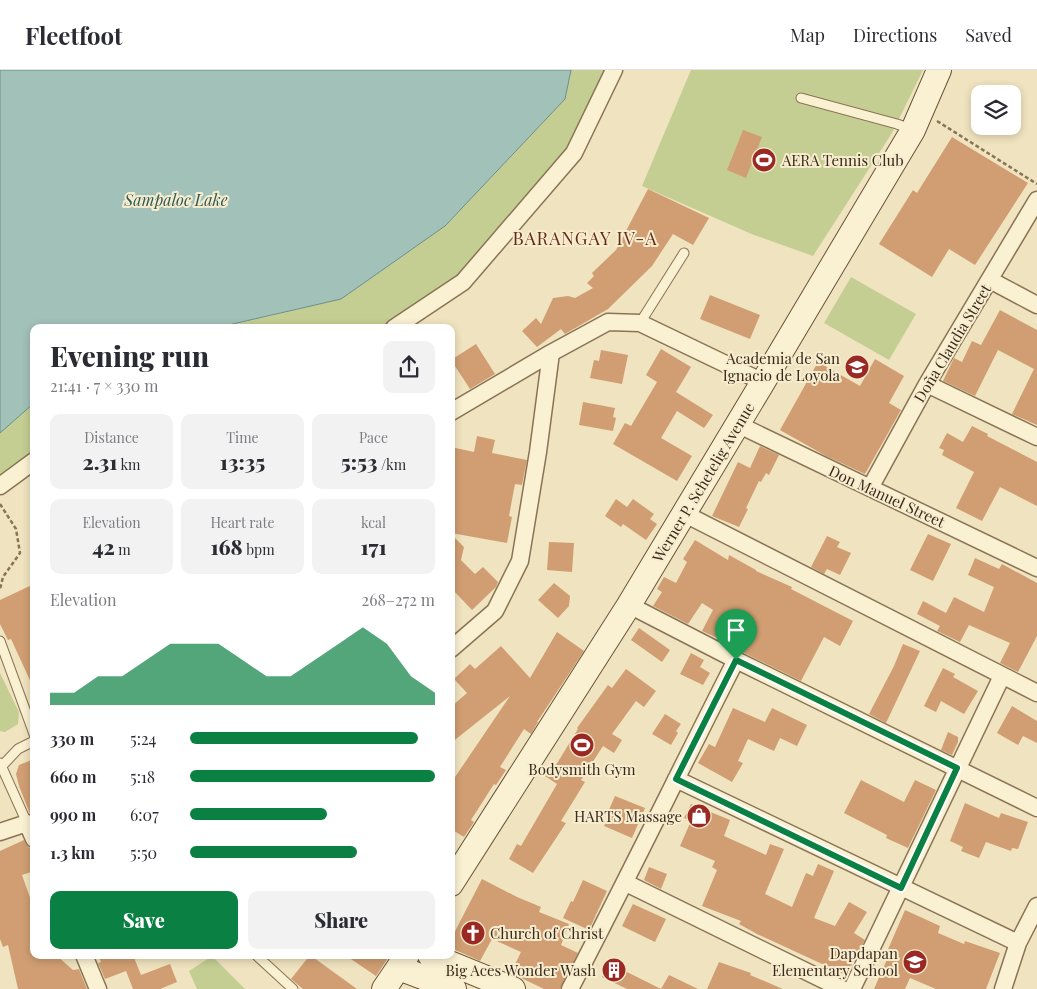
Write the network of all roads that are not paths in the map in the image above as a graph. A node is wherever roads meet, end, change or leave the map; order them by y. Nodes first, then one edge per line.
1 (614, 70) edge
2 (939, 70) edge
3 (801, 98) dead end
4 (917, 121) junction
5 (1037, 200) edge
6 (684, 253) dead end
7 (990, 280) junction
8 (1037, 305) edge
9 (640, 322) junction
10 (400, 324) edge
11 (551, 352) junction
12 (763, 382) junction
13 (928, 384) junction
14 (455, 410) edge
15 (737, 424) junction
16 (1037, 437) edge
17 (30, 464) edge
18 (0, 486) edge
19 (870, 488) junction
20 (684, 513) junction
21 (1037, 568) edge
22 (629, 605) junction
23 (0, 641) edge
24 (455, 645) edge
25 (736, 660) junction
26 (1002, 676) junction
27 (1037, 693) edge
28 (30, 723) edge
29 (30, 743) edge
30 (1, 765) edge
31 (957, 768) junction
32 (676, 779) junction
33 (1037, 808) edge
34 (26, 822) junction
35 (30, 830) edge
36 (0, 832) edge
37 (455, 878) edge
38 (626, 882) junction
39 (901, 888) junction
40 (1037, 906) edge
41 (1018, 943) junction
42 (86, 959) edge
43 (260, 959) edge
44 (440, 959) edge
45 (403, 961) edge
46 (98, 989) edge
47 (293, 989) edge
48 (384, 989) edge
49 (454, 989) edge
50 (513, 989) edge
51 (570, 989) edge
52 (842, 989) edge
53 (852, 989) edge
54 (1003, 989) edge

1 - 10 street
2 - 4 main road, Werner P. Schetelig Avenue
3 - 4 lane
4 - 12 main road, Werner P. Schetelig Avenue
5 - 7 street, Doña Claudia Street
6 - 9 lane
7 - 8 street
7 - 13 street, Doña Claudia Street
9 - 11 street
9 - 12 street
11 - 14 street
11 - 24 street
12 - 15 main road, Werner P. Schetelig Avenue
13 - 16 street
13 - 19 street, Doña Claudia Street
15 - 19 street, Don Manuel Street
15 - 20 main road, Werner P. Schetelig Avenue
17 - 18 street
19 - 21 street, Don Manuel Street
20 - 22 main road, Werner P. Schetelig Avenue
20 - 26 street
22 - 25 street
22 - 37 main road, Werner P. Schetelig Avenue
23 - 28 lane
25 - 31 street
25 - 32 street
26 - 27 street
26 - 31 street
29 - 30 lane
30 - 34 lane
31 - 33 street
31 - 39 street
32 - 38 street
32 - 39 street
34 - 35 street
34 - 36 street
38 - 51 street
38 - 52 street
39 - 41 street
39 - 53 street
40 - 41 street
41 - 54 street
42 - 46 street
43 - 47 lane
44 - 50 main road
45 - 48 main road
45 - 49 main road

